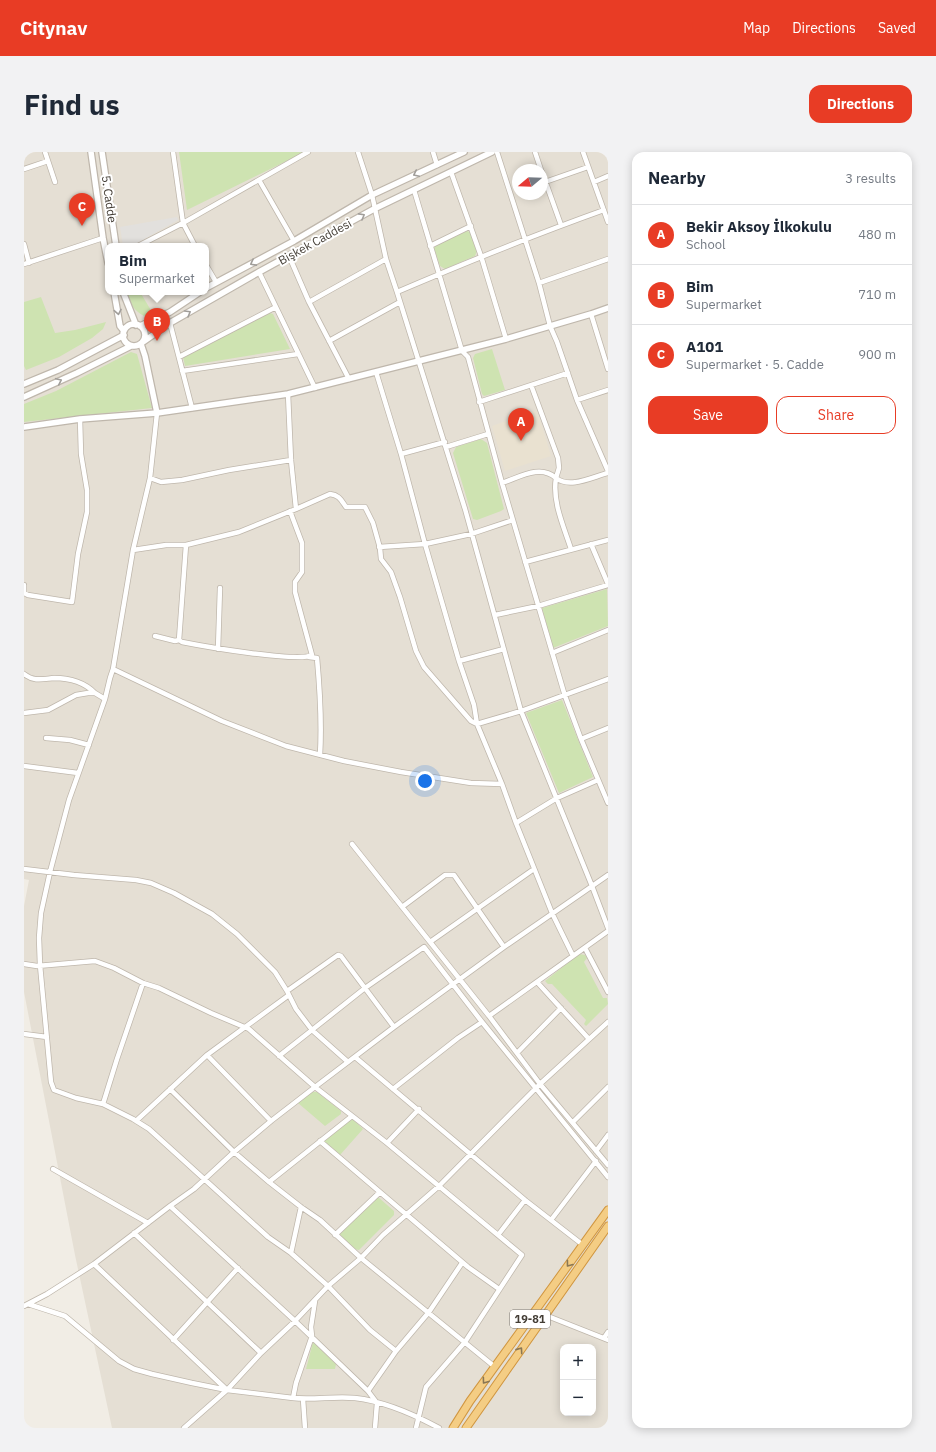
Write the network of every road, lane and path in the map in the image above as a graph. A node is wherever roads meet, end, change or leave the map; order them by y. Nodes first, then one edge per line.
1 (45, 152) edge
2 (91, 152) edge
3 (104, 152) edge
4 (173, 152) edge
5 (308, 152) edge
6 (358, 152) edge
7 (433, 152) edge
8 (464, 152) edge
9 (492, 152) edge
10 (497, 152) edge
11 (535, 152) edge
12 (583, 152) edge
13 (48, 161) junction
14 (539, 164) edge
15 (437, 165) junction
16 (588, 167) junction
17 (24, 169) edge
18 (451, 172) junction
19 (608, 176) edge
20 (259, 180) junction
21 (548, 181) edge
22 (55, 182) dead end
23 (594, 182) junction
24 (414, 190) junction
25 (548, 191) edge
26 (372, 195) junction
27 (374, 209) junction
28 (604, 210) junction
29 (608, 222) edge
30 (183, 223) junction
31 (560, 225) junction
32 (471, 226) junction
33 (114, 236) junction
34 (103, 238) junction
35 (524, 240) junction
36 (294, 241) junction
37 (115, 243) edge
38 (144, 243) edge
39 (193, 243) edge
40 (24, 244) edge
41 (430, 246) junction
42 (105, 248) edge
43 (25, 254) edge
44 (289, 256) junction
45 (481, 256) junction
46 (386, 259) junction
47 (608, 259) edge
48 (26, 264) edge
49 (209, 270) edge
50 (259, 272) junction
51 (439, 274) junction
52 (216, 282) junction
53 (539, 283) junction
54 (209, 286) edge
55 (397, 292) junction
56 (115, 295) edge
57 (124, 295) edge
58 (196, 295) edge
59 (309, 302) junction
60 (400, 302) junction
61 (276, 307) junction
62 (608, 308) edge
63 (591, 314) junction
64 (170, 323) junction
65 (138, 326) junction
66 (550, 326) junction
67 (124, 333) junction
68 (506, 339) junction
69 (329, 341) junction
70 (142, 343) junction
71 (131, 346) junction
72 (462, 351) junction
73 (298, 354) junction
74 (179, 357) junction
75 (418, 362) junction
76 (608, 368) edge
77 (182, 371) junction
78 (376, 372) junction
79 (568, 373) junction
80 (349, 379) junction
81 (24, 384) edge
82 (532, 385) junction
83 (315, 388) junction
84 (608, 390) edge
85 (288, 394) junction
86 (24, 397) edge
87 (577, 400) junction
88 (479, 402) junction
89 (192, 408) junction
90 (157, 412) junction
91 (80, 419) junction
92 (24, 427) edge
93 (488, 434) junction
94 (446, 445) junction
95 (401, 454) junction
96 (291, 460) junction
97 (608, 472) edge
98 (150, 478) junction
99 (556, 478) junction
100 (502, 483) junction
101 (296, 509) junction
102 (290, 511) junction
103 (513, 520) junction
104 (471, 534) junction
105 (608, 540) edge
106 (425, 544) junction
107 (591, 544) junction
108 (186, 545) junction
109 (379, 547) junction
110 (571, 549) junction
111 (133, 550) junction
112 (525, 562) junction
113 (24, 585) edge
114 (608, 585) edge
115 (220, 588) dead end
116 (538, 606) junction
117 (495, 615) junction
118 (608, 630) edge
119 (155, 636) dead end
120 (179, 640) junction
121 (218, 649) junction
122 (504, 649) junction
123 (552, 652) junction
124 (309, 657) junction
125 (459, 661) junction
126 (114, 669) junction
127 (24, 674) edge
128 (608, 679) edge
129 (95, 693) junction
130 (565, 696) junction
131 (105, 699) junction
132 (521, 711) junction
133 (24, 713) edge
134 (477, 724) junction
135 (608, 728) edge
136 (46, 738) dead end
137 (581, 739) junction
138 (89, 745) junction
139 (320, 755) junction
140 (24, 766) edge
141 (78, 773) junction
142 (598, 780) junction
143 (502, 784) junction
144 (557, 798) junction
145 (608, 803) edge
146 (516, 823) junction
147 (352, 844) dead end
148 (24, 869) edge
149 (534, 869) junction
150 (50, 872) junction
151 (608, 875) edge
152 (592, 886) junction
153 (402, 907) junction
154 (478, 909) junction
155 (552, 913) junction
156 (608, 930) edge
157 (430, 942) junction
158 (504, 947) junction
159 (585, 948) junction
160 (572, 956) junction
161 (24, 964) edge
162 (40, 965) junction
163 (460, 980) junction
164 (537, 982) junction
165 (143, 983) junction
166 (453, 985) junction
167 (365, 988) junction
168 (608, 992) edge
169 (288, 993) junction
170 (561, 1008) junction
171 (489, 1016) junction
172 (482, 1022) junction
173 (606, 1023) edge
174 (245, 1027) junction
175 (394, 1027) junction
176 (312, 1030) junction
177 (608, 1030) edge
178 (24, 1034) edge
179 (47, 1037) junction
180 (589, 1039) junction
181 (517, 1053) junction
182 (207, 1055) junction
183 (279, 1056) junction
184 (355, 1057) junction
185 (348, 1062) junction
186 (540, 1084) junction
187 (315, 1087) junction
188 (608, 1087) edge
189 (536, 1088) junction
190 (170, 1089) junction
191 (393, 1089) junction
192 (103, 1104) junction
193 (419, 1109) junction
194 (352, 1116) junction
195 (136, 1120) junction
196 (271, 1120) junction
197 (573, 1122) junction
198 (608, 1135) edge
199 (320, 1141) junction
200 (387, 1143) junction
201 (596, 1151) junction
202 (234, 1152) junction
203 (471, 1155) junction
204 (596, 1161) junction
205 (608, 1165) edge
206 (54, 1169) dead end
207 (608, 1177) edge
208 (204, 1179) junction
209 (269, 1182) junction
210 (439, 1186) junction
211 (379, 1192) junction
212 (525, 1200) junction
213 (170, 1206) junction
214 (301, 1207) junction
215 (608, 1210) edge
216 (406, 1215) junction
217 (551, 1220) junction
218 (148, 1223) junction
219 (608, 1226) edge
220 (134, 1233) junction
221 (335, 1235) junction
222 (498, 1235) junction
223 (583, 1245) junction
224 (291, 1253) junction
225 (361, 1258) junction
226 (462, 1263) junction
227 (94, 1264) junction
228 (238, 1268) junction
229 (328, 1286) junction
230 (499, 1289) junction
231 (316, 1299) junction
232 (207, 1302) junction
233 (26, 1305) edge
234 (428, 1312) junction
235 (545, 1315) junction
236 (295, 1321) junction
237 (608, 1332) edge
238 (312, 1336) junction
239 (606, 1339) edge
240 (173, 1340) junction
241 (465, 1342) junction
242 (396, 1351) junction
243 (261, 1353) junction
244 (495, 1367) junction
245 (227, 1390) junction
246 (368, 1391) junction
247 (293, 1398) junction
248 (303, 1399) junction
249 (377, 1403) junction
250 (419, 1417) junction
251 (184, 1428) edge
252 (305, 1428) edge
253 (375, 1428) edge
254 (416, 1428) edge
255 (439, 1428) edge
256 (453, 1428) edge
257 (466, 1428) edge

1 - 13 street
2 - 34 street, 5. Cadde
3 - 33 street, 5. Cadde
4 - 30 street
5 - 20 street
6 - 26 street
7 - 15 street
8 - 15 street, Bişkek Caddesi
9 - 18 street, Bişkek Caddesi
10 - 35 street
11 - 14 street
12 - 16 street
13 - 17 street
13 - 22 street
15 -> 26 street, Bişkek Caddesi
16 - 21 street
16 - 23 street
18 - 24 street, Bişkek Caddesi
18 - 32 street
19 - 23 street
20 - 30 street
20 - 36 street
23 - 28 street
24 - 27 street, Bişkek Caddesi
24 - 41 street
25 - 31 street
26 - 27 street
26 - 36 street, Bişkek Caddesi
44 -> 27 street, Bişkek Caddesi
27 - 46 street
28 - 29 street
28 - 31 street
30 - 38 street
30 - 39 street
31 - 35 street
32 - 41 street
32 - 45 street
33 - 34 street
33 - 37 street, 5. Cadde
34 - 42 street, 5. Cadde
34 - 48 street
35 - 45 street
35 - 53 street
36 -> 52 street, Bişkek Caddesi
40 - 43 street
41 - 51 street
43 - 48 street
44 - 50 street, Bişkek Caddesi
44 - 59 street
45 - 51 street
45 - 68 street
46 - 55 street
46 - 59 street
47 - 53 street
49 - 52 street
50 - 61 street
64 -> 50 street, Bişkek Caddesi
51 - 55 street
51 - 72 street
52 - 54 street, Bişkek Caddesi
53 - 66 street
55 - 60 street
56 -> 67 street
57 - 65 street
58 - 65 street
59 - 69 street
60 - 69 street
60 - 75 street
61 - 73 street
61 - 74 street
62 - 63 street
63 - 66 street
63 - 76 street
64 - 70 street, Bişkek Caddesi
64 - 74 street
65 - 67 street
65 - 70 street
66 - 68 street
66 - 79 street
67 - 71 street
67 - 81 street
68 - 72 street
69 - 80 street
70 - 71 street
70 - 90 street
86 -> 71 street
72 - 75 street
72 - 88 street
73 - 77 street
73 - 83 street
74 - 77 street
75 - 78 street
75 - 94 street
77 - 89 street
78 - 80 street
78 - 95 street
79 - 82 street
79 - 87 street
80 - 83 street
82 - 88 street
82 - 99 street
83 - 85 street
84 - 87 street
85 - 89 street
85 - 96 street
87 - 97 street
88 - 93 street
89 - 90 street
90 - 91 street
90 - 98 street
91 - 92 street
91 - 113 street
93 - 94 street
93 - 100 street
94 - 95 street
94 - 104 street
95 - 106 street
96 - 98 street
96 - 101 street
97 - 99 street
98 - 111 street
99 - 100 street
99 - 110 street
100 - 103 street
101 - 102 street
101 - 109 street
102 - 108 street
102 - 124 street
103 - 104 street
103 - 112 street
104 - 106 street
104 - 117 street
105 - 107 street
106 - 109 street
106 - 125 street
107 - 110 street
107 - 114 street
108 - 111 street
108 - 120 street
109 - 134 street
110 - 112 street
111 - 126 street
112 - 116 street
114 - 116 street
115 - 121 street
116 - 117 street
116 - 123 street
117 - 122 street
118 - 123 street
119 - 120 street
120 - 121 street
121 - 124 street
122 - 125 street
122 - 132 street
123 - 130 street
124 - 139 street
125 - 134 street
126 - 131 street
126 - 139 street
127 - 129 street
128 - 130 street
129 - 131 street
129 - 133 street
130 - 132 street
130 - 137 street
131 - 138 street
132 - 134 street
132 - 144 street
134 - 143 street
135 - 137 street
136 - 138 street
137 - 142 street
138 - 141 street
139 - 143 street
140 - 141 street
141 - 150 street
142 - 144 street
142 - 145 street
143 - 146 street
144 - 146 street
144 - 152 street
146 - 149 street
147 - 153 street
148 - 150 street
149 - 154 street
149 - 155 street
150 - 162 street
150 - 169 street
151 - 152 street
152 - 155 street
152 - 156 street
153 - 154 street
153 - 157 street
154 - 157 street
154 - 158 street
155 - 158 street
155 - 160 street
156 - 159 street
157 - 163 street
158 - 163 street
159 - 160 street
159 - 168 street
160 - 164 street
161 - 162 street
162 - 165 street
162 - 179 street
163 - 166 street
163 - 171 street
164 - 170 street
164 - 171 street
165 - 174 street
165 - 192 street
166 - 167 street
166 - 172 street
166 - 175 street
167 - 169 street
167 - 175 street
167 - 176 street
169 - 174 street
169 - 176 street
170 - 180 street
170 - 181 street
171 - 181 street
172 - 189 street
172 - 191 street
173 - 177 street
173 - 180 street
174 - 182 street
174 - 183 street
175 - 184 street
176 - 183 street
176 - 185 street
178 - 179 street
179 - 192 street
180 - 186 street
181 - 186 street
182 - 190 street
182 - 196 street
183 - 187 street
184 - 185 street
184 - 191 street
185 - 187 street
186 - 189 street
186 - 197 street
187 - 194 street
187 - 196 street
188 - 197 street
189 - 203 street
189 - 204 street
190 - 195 street
190 - 202 street
191 - 193 street
192 - 195 street
193 - 200 street
193 - 203 street
194 - 199 street
194 - 200 street
195 - 208 street
196 - 202 street
197 - 201 street
198 - 201 street
199 - 209 street
199 - 211 street
200 - 210 street
201 - 205 street
202 - 208 street
202 - 209 street
203 - 210 street
203 - 212 street
204 - 207 street
204 - 217 street
206 - 218 street
208 - 213 street
208 - 224 street
209 - 214 street
210 - 216 street
210 - 222 street
211 - 216 street
211 - 221 street
212 - 217 street
212 - 222 street
213 - 218 street
213 - 228 street
214 - 221 street
214 - 224 street
215 - 223 highway, 19-81
216 - 225 street
216 - 226 street
217 - 223 street
218 - 220 street
219 - 235 highway, 19-81
220 - 227 street
220 - 232 street
221 - 225 street
222 - 230 street
223 -> 244 highway, 19-81
224 - 229 street
225 - 229 street
225 - 234 street
226 - 230 street
226 - 234 street
227 - 233 street
227 - 240 street
228 - 232 street
228 - 236 street
229 - 231 street
229 - 242 street
230 - 241 street
231 - 236 street
231 - 238 street
232 - 240 street
232 - 243 street
233 - 245 street
234 - 241 street
234 - 242 street
235 - 239 street
257 -> 235 highway, 19-81
236 - 238 street
236 - 243 street
237 - 239 street
238 - 246 street
238 - 247 street
240 - 245 street
241 - 244 street
241 - 250 street
242 - 246 street
243 - 245 street
244 -> 256 highway, 19-81
245 - 247 street
245 - 251 street
246 - 249 street
247 - 248 street
248 - 249 street
248 - 252 street
249 - 250 street
249 - 253 street
250 - 254 street
250 - 255 street

